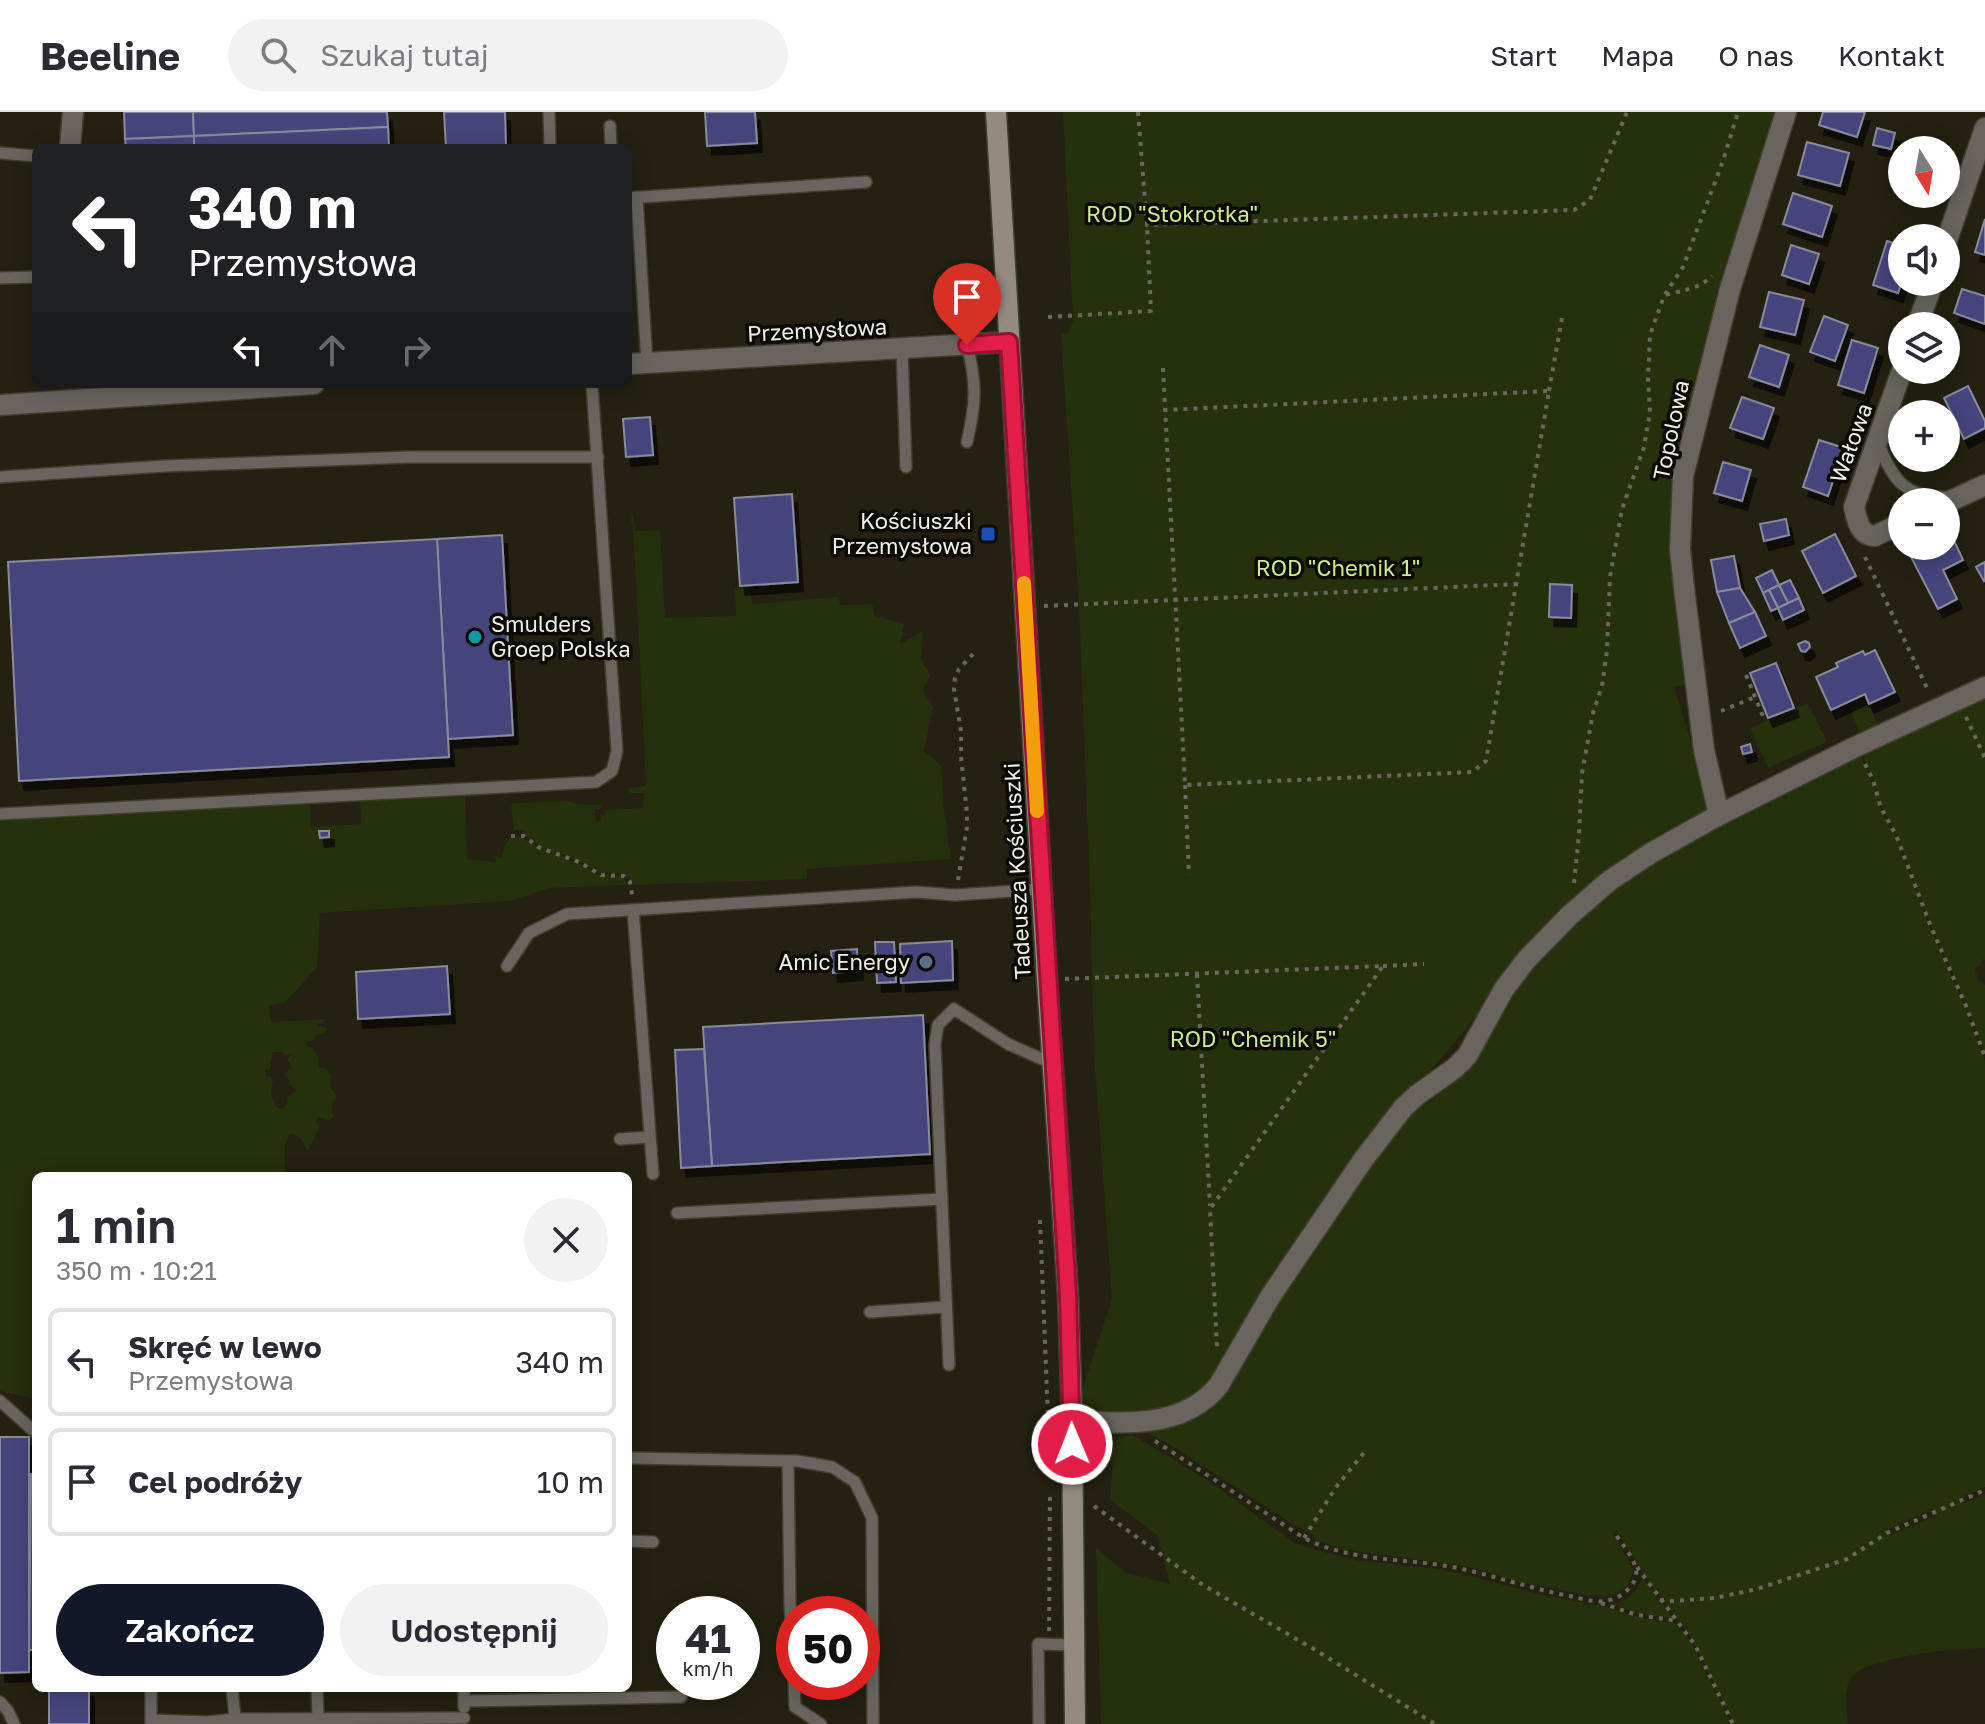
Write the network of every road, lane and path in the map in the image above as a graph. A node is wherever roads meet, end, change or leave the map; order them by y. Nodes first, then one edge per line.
1 (73, 112) edge
2 (549, 112) edge
3 (996, 112) edge
4 (1138, 112) edge
5 (1627, 112) edge
6 (1738, 112) edge
7 (1786, 112) edge
8 (610, 126) dead end
9 (1985, 128) edge
10 (70, 144) edge
11 (550, 144) edge
12 (611, 144) edge
13 (0, 153) edge
14 (32, 156) edge
15 (866, 182) dead end
16 (632, 198) edge
17 (1952, 224) edge
18 (1147, 225) junction
19 (1714, 274) dead end
20 (32, 277) edge
21 (0, 278) edge
22 (1664, 296) junction
23 (1048, 317) dead end
24 (1562, 318) dead end
25 (1009, 342) junction
26 (967, 345) junction
27 (902, 349) junction
28 (637, 364) edge
29 (1163, 368) dead end
30 (1897, 384) edge
31 (206, 388) edge
32 (592, 388) edge
33 (152, 390) edge
34 (1549, 391) junction
35 (66, 393) edge
36 (0, 405) edge
37 (1165, 410) junction
38 (1878, 441) junction
39 (967, 442) dead end
40 (598, 457) junction
41 (906, 467) dead end
42 (0, 477) edge
43 (1985, 485) edge
44 (1906, 488) edge
45 (1960, 497) edge
46 (1888, 530) edge
47 (1865, 557) dead end
48 (1517, 584) junction
49 (1176, 599) junction
50 (1025, 607) junction
51 (973, 654) dead end
52 (1746, 675) dead end
53 (1985, 687) edge
54 (1755, 697) junction
55 (1937, 709) junction
56 (1723, 710) dead end
57 (1765, 721) dead end
58 (1859, 745) junction
59 (1985, 758) edge
60 (1185, 785) junction
61 (0, 814) edge
62 (1719, 815) junction
63 (511, 836) dead end
64 (1189, 875) dead end
65 (1042, 889) junction
66 (955, 895) junction
67 (633, 910) junction
68 (1570, 915) junction
69 (1424, 964) dead end
70 (507, 966) dead end
71 (1383, 966) junction
72 (1197, 974) junction
73 (1047, 980) junction
74 (1985, 1057) edge
75 (1053, 1064) junction
76 (649, 1137) junction
77 (620, 1139) dead end
78 (653, 1174) dead end
79 (942, 1199) junction
80 (1210, 1209) junction
81 (677, 1213) dead end
82 (945, 1307) junction
83 (870, 1312) dead end
84 (1218, 1356) dead end
85 (949, 1365) dead end
86 (0, 1401) edge
87 (1072, 1420) junction
88 (32, 1429) edge
89 (1152, 1439) dead end
90 (1367, 1449) dead end
91 (632, 1458) edge
92 (788, 1461) junction
93 (1985, 1490) edge
94 (1073, 1491) junction
95 (1614, 1532) dead end
96 (1304, 1538) junction
97 (632, 1541) edge
98 (653, 1542) dead end
99 (1631, 1558) junction
100 (790, 1596) edge
101 (1591, 1600) junction
102 (1660, 1600) junction
103 (1678, 1621) junction
104 (1074, 1645) junction
105 (151, 1692) edge
106 (232, 1692) edge
107 (317, 1692) edge
108 (464, 1692) edge
109 (573, 1694) edge
110 (656, 1696) edge
111 (795, 1700) edge
112 (464, 1701) junction
113 (0, 1702) edge
114 (318, 1718) junction
115 (235, 1719) junction
116 (464, 1721) edge
117 (151, 1722) edge
118 (14, 1724) edge
119 (821, 1724) edge
120 (873, 1724) edge
121 (1039, 1724) edge
122 (1075, 1724) edge
123 (1435, 1724) edge
124 (1733, 1724) edge

1 - 10 street
2 - 11 lane
3 - 25 main road, Tadeusza Kościuszki
4 - 18 path
5 - 18 path
6 - 22 path
7 - 62 street, Topolowa
8 - 12 lane
9 - 17 street
13 - 14 lane
15 - 16 lane
16 - 28 lane
18 - 23 path
19 - 22 path
20 - 21 lane
22 - 68 path
24 - 34 path
25 - 26 street, Przemysłowa
25 - 50 main road, Tadeusza Kościuszki
26 - 27 street, Przemysłowa
26 - 39 lane
27 - 28 street, Przemysłowa
27 - 41 lane
29 - 37 path
30 - 38 street, Wałowa
31 - 33 street
32 - 40 lane
33 - 35 street
34 - 37 path
34 - 48 path
35 - 36 street
37 - 49 path
38 - 44 lane
38 - 46 street, Wałowa
40 - 42 lane
40 - 61 lane
43 - 45 street
47 - 55 path
48 - 49 path
48 - 60 path
49 - 50 path
49 - 60 path
50 - 65 main road, Tadeusza Kościuszki
51 - 66 path
52 - 54 path
53 - 55 street
54 - 56 path
54 - 57 path
55 - 58 street
55 - 59 path
58 - 62 street
58 - 74 path
60 - 64 path
62 - 68 street
63 - 67 path
65 - 66 lane
65 - 73 main road, Tadeusza Kościuszki
66 - 67 lane
67 - 70 lane
67 - 76 lane
68 - 87 street
69 - 71 path
71 - 72 path
71 - 80 path
72 - 73 path
72 - 80 path
73 - 75 main road, Tadeusza Kościuszki
75 - 79 lane
75 - 87 main road, Tadeusza Kościuszki
76 - 77 lane
76 - 78 lane
79 - 81 lane
79 - 82 lane
80 - 84 path
82 - 83 lane
82 - 85 lane
86 - 88 lane
87 - 94 main road, Tadeusza Kościuszki
89 - 96 path
90 - 96 path
91 - 92 lane
92 - 100 lane
92 - 120 lane
93 - 102 path
94 - 104 main road, Tadeusza Kościuszki
94 - 123 path
95 - 99 path
96 - 101 path
97 - 98 lane
99 - 101 path
99 - 102 path
101 - 103 path
102 - 103 path
103 - 124 path
104 - 121 lane
104 - 122 main road, Tadeusza Kościuszki
105 - 117 lane
106 - 115 lane
107 - 114 lane
108 - 112 lane
109 - 110 lane
109 - 112 lane
111 - 119 lane
112 - 116 lane
113 - 118 lane
114 - 115 lane
114 - 116 lane
115 - 117 lane

